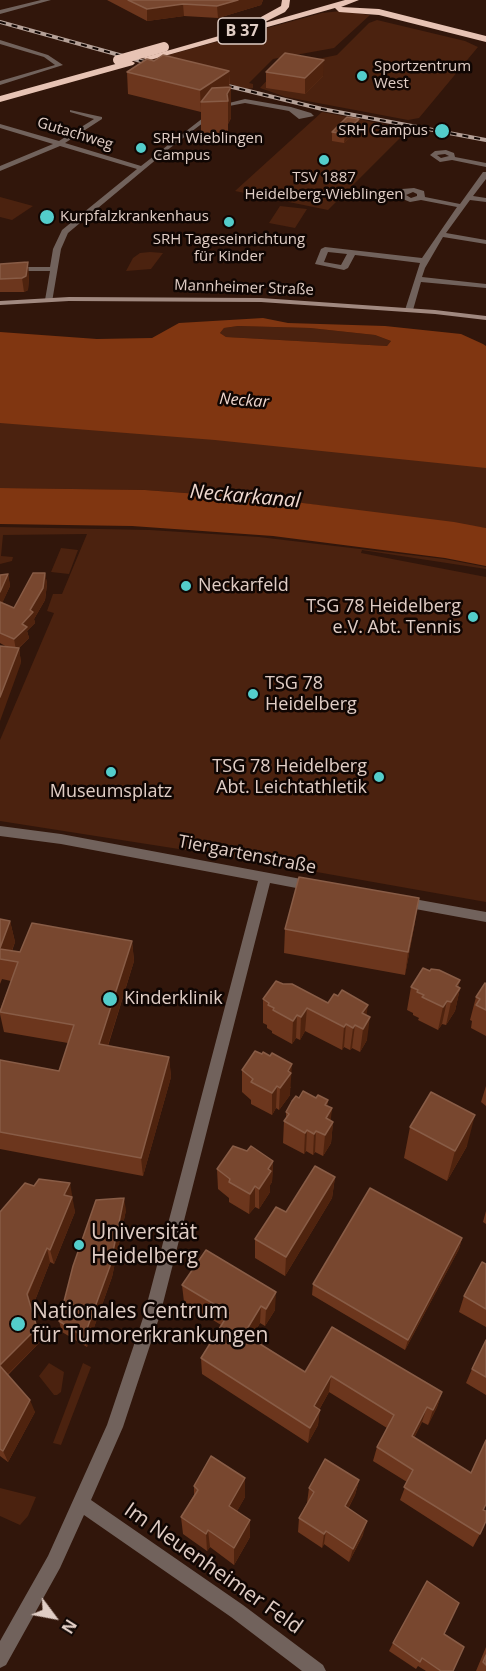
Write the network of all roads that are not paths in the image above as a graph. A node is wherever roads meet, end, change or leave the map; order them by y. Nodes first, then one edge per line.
1 (48, 0) edge
2 (286, 0) edge
3 (335, 0) edge
4 (355, 0) edge
5 (0, 12) edge
6 (307, 13) junction
7 (261, 21) junction
8 (486, 39) edge
9 (0, 42) edge
10 (0, 83) edge
11 (0, 93) edge
12 (0, 99) edge
13 (291, 110) dead end
14 (72, 111) dead end
15 (0, 126) edge
16 (61, 143) junction
17 (452, 158) dead end
18 (486, 165) edge
19 (141, 168) junction
20 (0, 170) edge
21 (486, 174) edge
22 (468, 197) junction
23 (422, 198) dead end
24 (486, 200) edge
25 (461, 206) junction
26 (441, 234) junction
27 (486, 242) edge
28 (352, 252) dead end
29 (424, 261) junction
30 (0, 269) edge
31 (53, 269) junction
32 (418, 279) junction
33 (486, 286) edge
34 (48, 300) junction
35 (0, 303) edge
36 (409, 310) junction
37 (486, 318) edge
38 (0, 831) edge
39 (265, 878) junction
40 (329, 889) edge
41 (395, 900) edge
42 (486, 917) edge
43 (82, 1504) junction
44 (0, 1659) edge
45 (317, 1671) edge

1 - 5 street
2 - 7 highway, B 37
3 - 7 highway, B 37
4 - 6 highway, B 37
6 - 8 highway
6 - 12 highway, B 37
7 - 11 highway, B 37, bridge
9 - 10 street
13 - 19 street
14 - 16 street
15 - 16 street, Gutachweg
16 - 19 street, Gutachweg
16 - 20 street
17 - 18 street
19 - 31 street
21 - 22 street
22 - 24 street
22 - 25 street
23 - 25 street
25 - 26 street
26 - 27 street
26 - 29 street
28 - 29 street
29 - 32 street
30 - 31 street
31 - 34 street
32 - 33 street
32 - 36 street
34 - 35 street, Mannheimer Straße
34 - 36 street, Mannheimer Straße
36 - 37 street, Mannheimer Straße
38 - 39 street, Tiergartenstraße
39 - 40 street, Tiergartenstraße
39 - 43 street
41 - 42 street
43 - 44 street
43 - 45 street, Im Neuenheimer Feld

